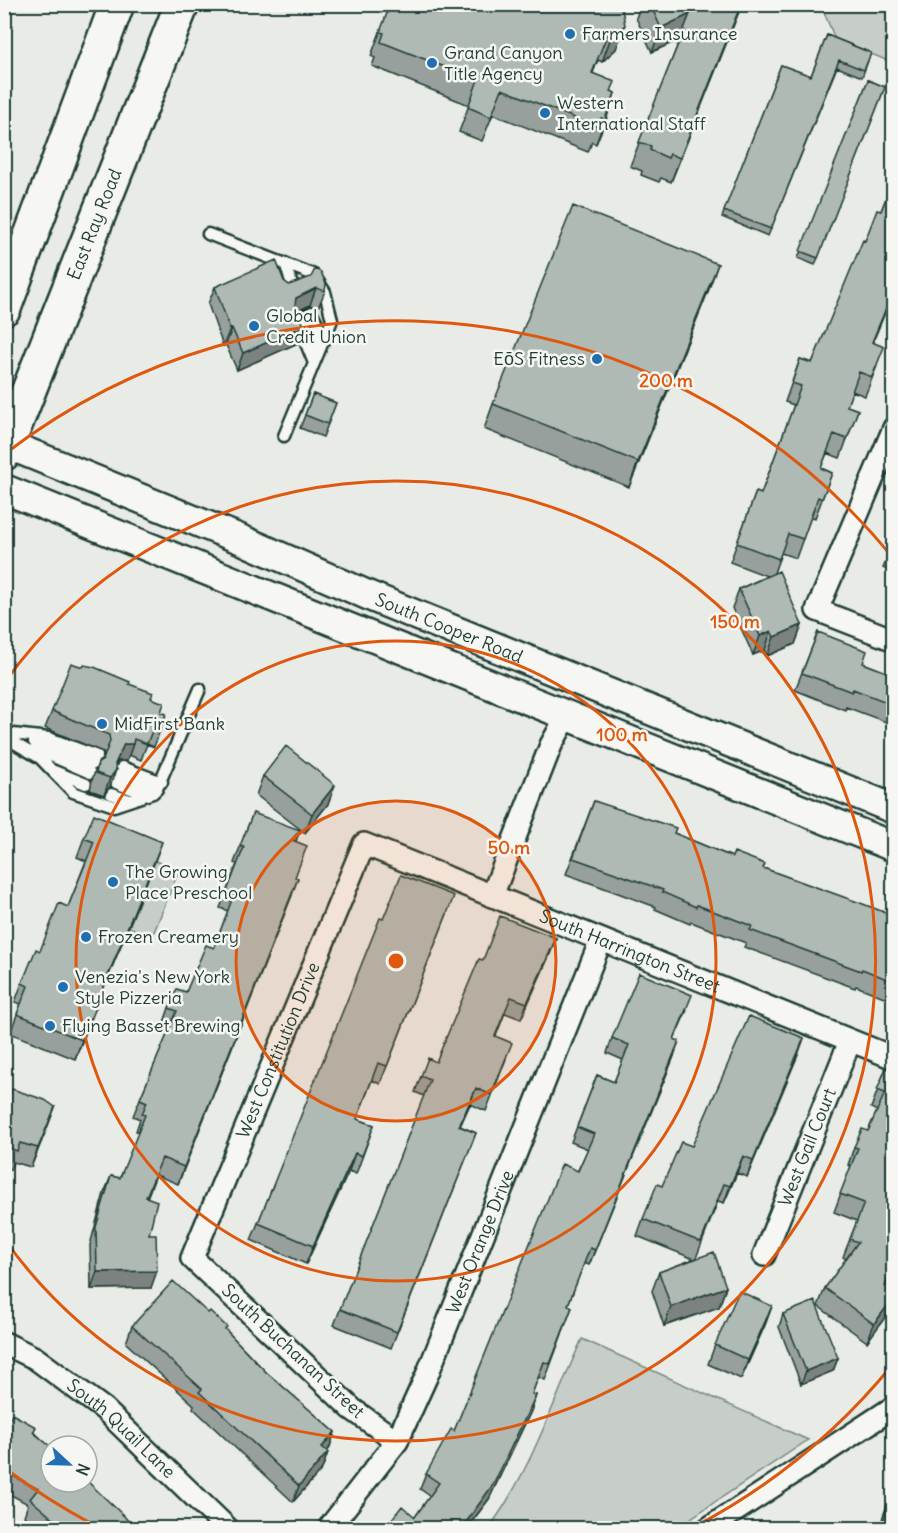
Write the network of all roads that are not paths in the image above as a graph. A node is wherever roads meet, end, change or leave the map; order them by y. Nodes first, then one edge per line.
1 (117, 4) edge
2 (182, 4) edge
3 (208, 234) dead end
4 (273, 259) junction
5 (290, 266) junction
6 (4, 308) edge
7 (304, 315) junction
8 (324, 339) junction
9 (319, 351) junction
10 (314, 363) junction
11 (894, 428) edge
12 (284, 436) dead end
13 (6, 447) edge
14 (4, 489) edge
15 (894, 640) edge
16 (582, 680) junction
17 (200, 689) dead end
18 (567, 716) junction
19 (4, 735) edge
20 (48, 768) junction
21 (86, 784) dead end
22 (155, 788) junction
23 (111, 794) dead end
24 (130, 800) junction
25 (894, 809) edge
26 (364, 844) joint
27 (894, 847) edge
28 (492, 896) junction
29 (601, 940) junction
30 (850, 1041) junction
31 (894, 1058) edge
32 (764, 1255) dead end
33 (192, 1258) joint
34 (4, 1343) edge
35 (894, 1407) edge
36 (398, 1440) junction
37 (227, 1528) edge
38 (329, 1528) edge
39 (709, 1528) edge

1 - 6 main road
2 - 13 main road, East Ray Road
3 - 4 lane
4 - 5 lane
4 - 5 lane
5 - 8 lane
7 - 8 lane
7 - 9 lane
7 - 10 lane
8 - 9 lane
9 - 10 lane
10 - 12 lane
11 - 15 street
13 - 16 main road, South Cooper Road
14 - 18 main road
16 - 18 main road
16 - 25 main road, South Cooper Road
17 - 22 lane
18 - 27 main road
18 - 28 street
19 - 19 lane
19 - 20 lane
20 - 21 lane
20 - 24 lane
22 - 22 lane
22 - 24 lane
23 - 24 lane
26 - 28 street, South Harrington Street
26 - 33 street, West Constitution Drive
28 - 29 street, South Harrington Street
29 - 30 street, South Harrington Street
29 - 36 street, West Orange Drive
30 - 31 street, South Harrington Street
30 - 32 street, West Gail Court
33 - 36 street, South Buchanan Street
34 - 37 street, South Quail Lane
35 - 39 street
36 - 38 street, West Orange Drive

